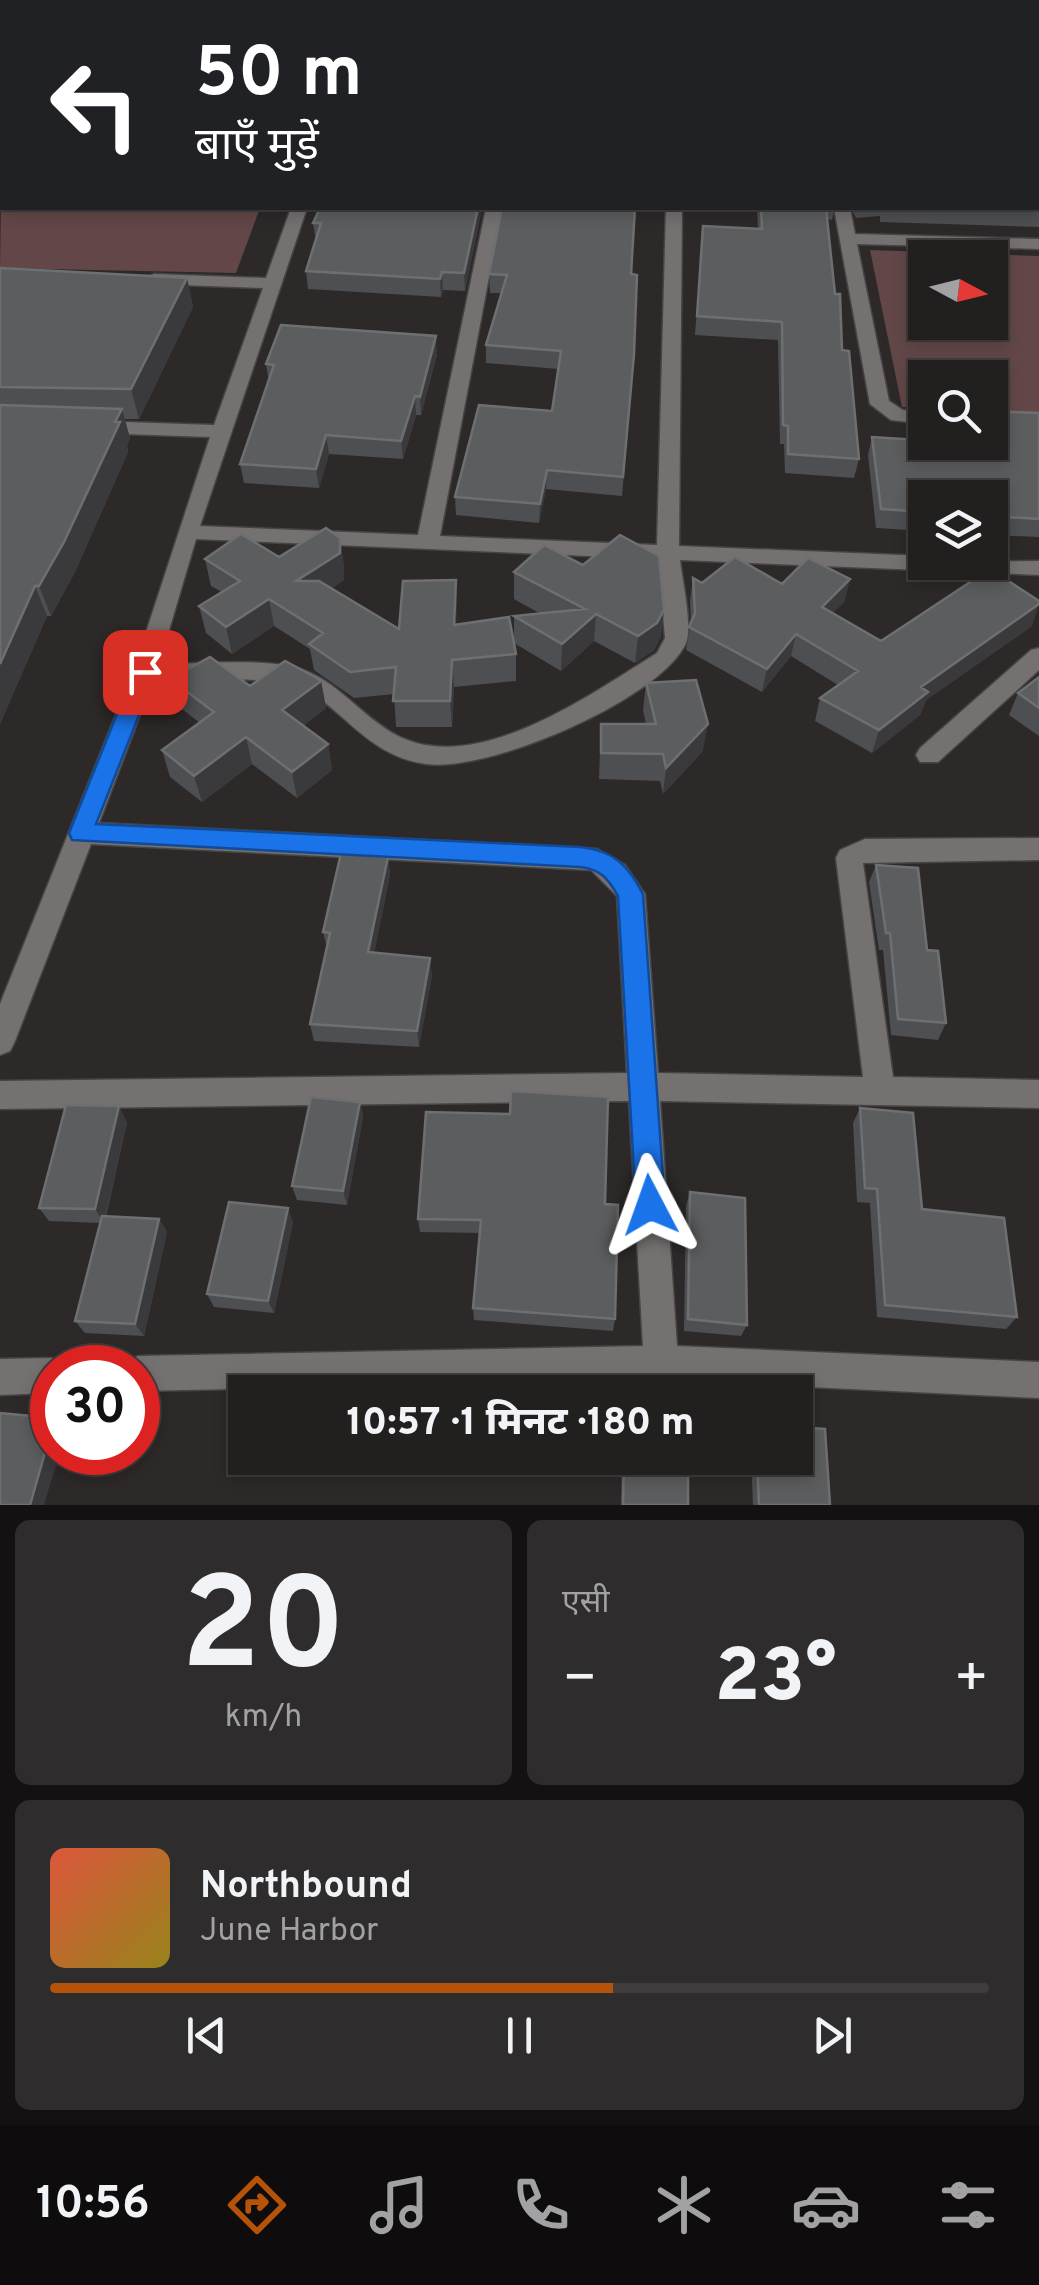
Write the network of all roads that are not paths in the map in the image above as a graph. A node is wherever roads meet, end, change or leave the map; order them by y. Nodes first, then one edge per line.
1 (298, 210) edge
2 (494, 210) edge
3 (674, 210) edge
4 (842, 210) edge
5 (849, 239) junction
6 (1039, 244) edge
7 (137, 278) edge
8 (274, 283) junction
9 (908, 417) edge
10 (75, 427) edge
11 (224, 431) junction
12 (187, 532) junction
13 (427, 545) junction
14 (668, 554) junction
15 (1039, 568) edge
16 (1039, 656) edge
17 (145, 672) junction
18 (929, 754) dead end
19 (81, 833) junction
20 (1039, 849) edge
21 (0, 1041) edge
22 (643, 1087) junction
23 (880, 1091) junction
24 (1039, 1094) edge
25 (0, 1095) edge
26 (661, 1363) junction
27 (160, 1374) edge
28 (30, 1376) edge
29 (0, 1377) edge
30 (1039, 1380) edge

1 - 8 street
2 - 13 street
3 - 14 street
4 - 5 street
5 - 6 street
5 - 9 street
7 - 8 street
8 - 11 street
10 - 11 street
11 - 12 street
12 - 13 street
12 - 17 street
13 - 14 street
14 - 15 street
14 - 17 street
16 - 18 street
17 - 19 street
19 - 21 street
19 - 22 street
20 - 23 street
22 - 23 street
22 - 25 street
22 - 26 street
23 - 24 street
26 - 27 street
26 - 30 street
28 - 29 street

